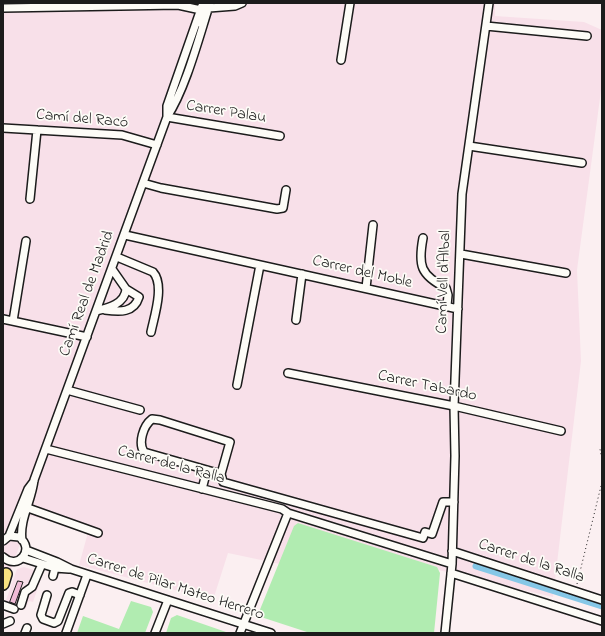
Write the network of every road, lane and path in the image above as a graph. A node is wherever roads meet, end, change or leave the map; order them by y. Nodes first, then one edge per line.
1 (242, 3) edge
2 (350, 3) edge
3 (489, 3) edge
4 (206, 5) edge
5 (3, 8) edge
6 (486, 26) junction
7 (587, 36) dead end
8 (341, 60) dead end
9 (167, 117) junction
10 (3, 128) edge
11 (37, 130) junction
12 (280, 136) dead end
13 (157, 145) junction
14 (469, 146) junction
15 (582, 163) dead end
16 (143, 183) junction
17 (286, 190) dead end
18 (30, 199) dead end
19 (373, 225) dead end
20 (125, 234) junction
21 (423, 238) dead end
22 (26, 241) dead end
23 (461, 254) junction
24 (117, 257) junction
25 (260, 265) junction
26 (112, 269) junction
27 (566, 273) dead end
28 (302, 274) junction
29 (366, 288) junction
30 (126, 289) junction
31 (447, 306) junction
32 (458, 309) junction
33 (100, 310) junction
34 (3, 319) edge
35 (296, 320) dead end
36 (13, 321) junction
37 (151, 332) dead end
38 (87, 337) junction
39 (288, 373) dead end
40 (237, 384) dead end
41 (67, 390) junction
42 (454, 406) junction
43 (140, 410) dead end
44 (561, 431) dead end
45 (602, 446) edge
46 (46, 449) junction
47 (602, 460) edge
48 (208, 470) junction
49 (221, 474) junction
50 (34, 480) junction
51 (602, 482) edge
52 (202, 489) junction
53 (454, 502) junction
54 (28, 508) junction
55 (288, 513) junction
56 (98, 533) dead end
57 (6, 539) edge
58 (22, 540) junction
59 (26, 550) junction
60 (452, 551) junction
61 (3, 558) edge
62 (23, 558) junction
63 (15, 562) junction
64 (42, 564) junction
65 (452, 564) junction
66 (55, 568) junction
67 (71, 569) junction
68 (451, 573) junction
69 (87, 575) junction
70 (53, 576) dead end
71 (4, 578) edge
72 (575, 591) junction
73 (47, 595) dead end
74 (80, 595) junction
75 (168, 600) junction
76 (602, 600) edge
77 (21, 604) dead end
78 (3, 605) edge
79 (14, 609) dead end
80 (602, 621) edge
81 (244, 624) junction
82 (64, 632) edge
83 (156, 633) edge
84 (240, 633) edge
85 (271, 633) edge
86 (445, 633) edge

1 - 4 street
2 - 8 street
3 - 6 street, Camí Vell d'Albal
4 - 5 street
4 - 9 street, Camí Real de Madrid
4 - 9 street, Camí Real de Madrid
6 - 7 street
6 - 14 street, Camí Vell d'Albal
9 - 12 street, Carrer Palau
9 - 13 street, Camí Real de Madrid
10 - 11 street, Camí del Racó
11 - 13 street, Camí del Racó
11 - 18 street
13 - 16 street, Camí Real de Madrid
14 - 15 street
14 - 23 street, Camí Vell d'Albal
16 - 17 street
16 - 20 street, Camí Real de Madrid
19 - 29 street
20 - 24 street, Camí Real de Madrid
20 - 25 street, Carrer del Moble
21 - 31 street
22 - 36 street
23 - 27 street
23 - 32 street, Camí Vell d'Albal
24 - 26 street, Camí Real de Madrid
24 - 37 street
25 - 28 street, Carrer del Moble
25 - 40 street
26 - 30 street
26 - 33 street, Camí Real de Madrid
28 - 29 street, Carrer del Moble
28 - 35 street
29 - 31 street, Carrer del Moble
30 - 33 street
30 - 33 street
31 - 32 street, Carrer del Moble
32 - 42 street, Camí Vell d'Albal
33 - 38 street, Camí Real de Madrid
34 - 36 street
36 - 38 street
38 - 41 street, Camí Real de Madrid
39 - 42 street, Carrer Tabardo
41 - 43 street
41 - 46 street, Camí Real de Madrid
42 - 44 street, Carrer Tabardo
42 - 53 street, Camí Vell d'Albal
45 - 47 path
46 - 50 street, Camí Real de Madrid
46 - 52 street, Carrer de la Ralla
48 - 49 street
48 - 49 street
48 - 52 street
49 - 53 street
50 - 54 street, Camí Real de Madrid
50 - 57 street, Camí Real de Madrid
51 - 72 path
52 - 55 street, Carrer de la Ralla
53 - 60 street, Camí Vell d'Albal
54 - 56 street
54 - 58 street, Camí Real de Madrid
55 - 65 street, Carrer de la Ralla
55 - 81 street
57 - 58 street
58 - 59 street
59 - 62 street
59 - 67 street, Carrer de Pilar Mateo Herrero
60 - 65 street, Camí Vell d'Albal
60 - 72 street, Carrer de la Ralla
61 - 63 street
62 - 63 street
62 - 64 street, Carrer de Pilar Mateo Herrero
63 - 71 street
64 - 66 street, Carrer de Pilar Mateo Herrero
64 - 77 street
65 - 68 street, Camí Vell d'Albal
66 - 67 street, Carrer de Pilar Mateo Herrero
66 - 70 street
67 - 69 street, Carrer de Pilar Mateo Herrero
68 - 80 street
68 - 86 street, Camí Vell d'Albal
69 - 74 street
69 - 75 street, Carrer de Pilar Mateo Herrero
72 - 76 street, Carrer de la Ralla
73 - 74 street
74 - 82 street
75 - 81 street, Carrer de Pilar Mateo Herrero
75 - 83 street
78 - 79 street
81 - 84 street
81 - 85 street, Carrer de Pilar Mateo Herrero

